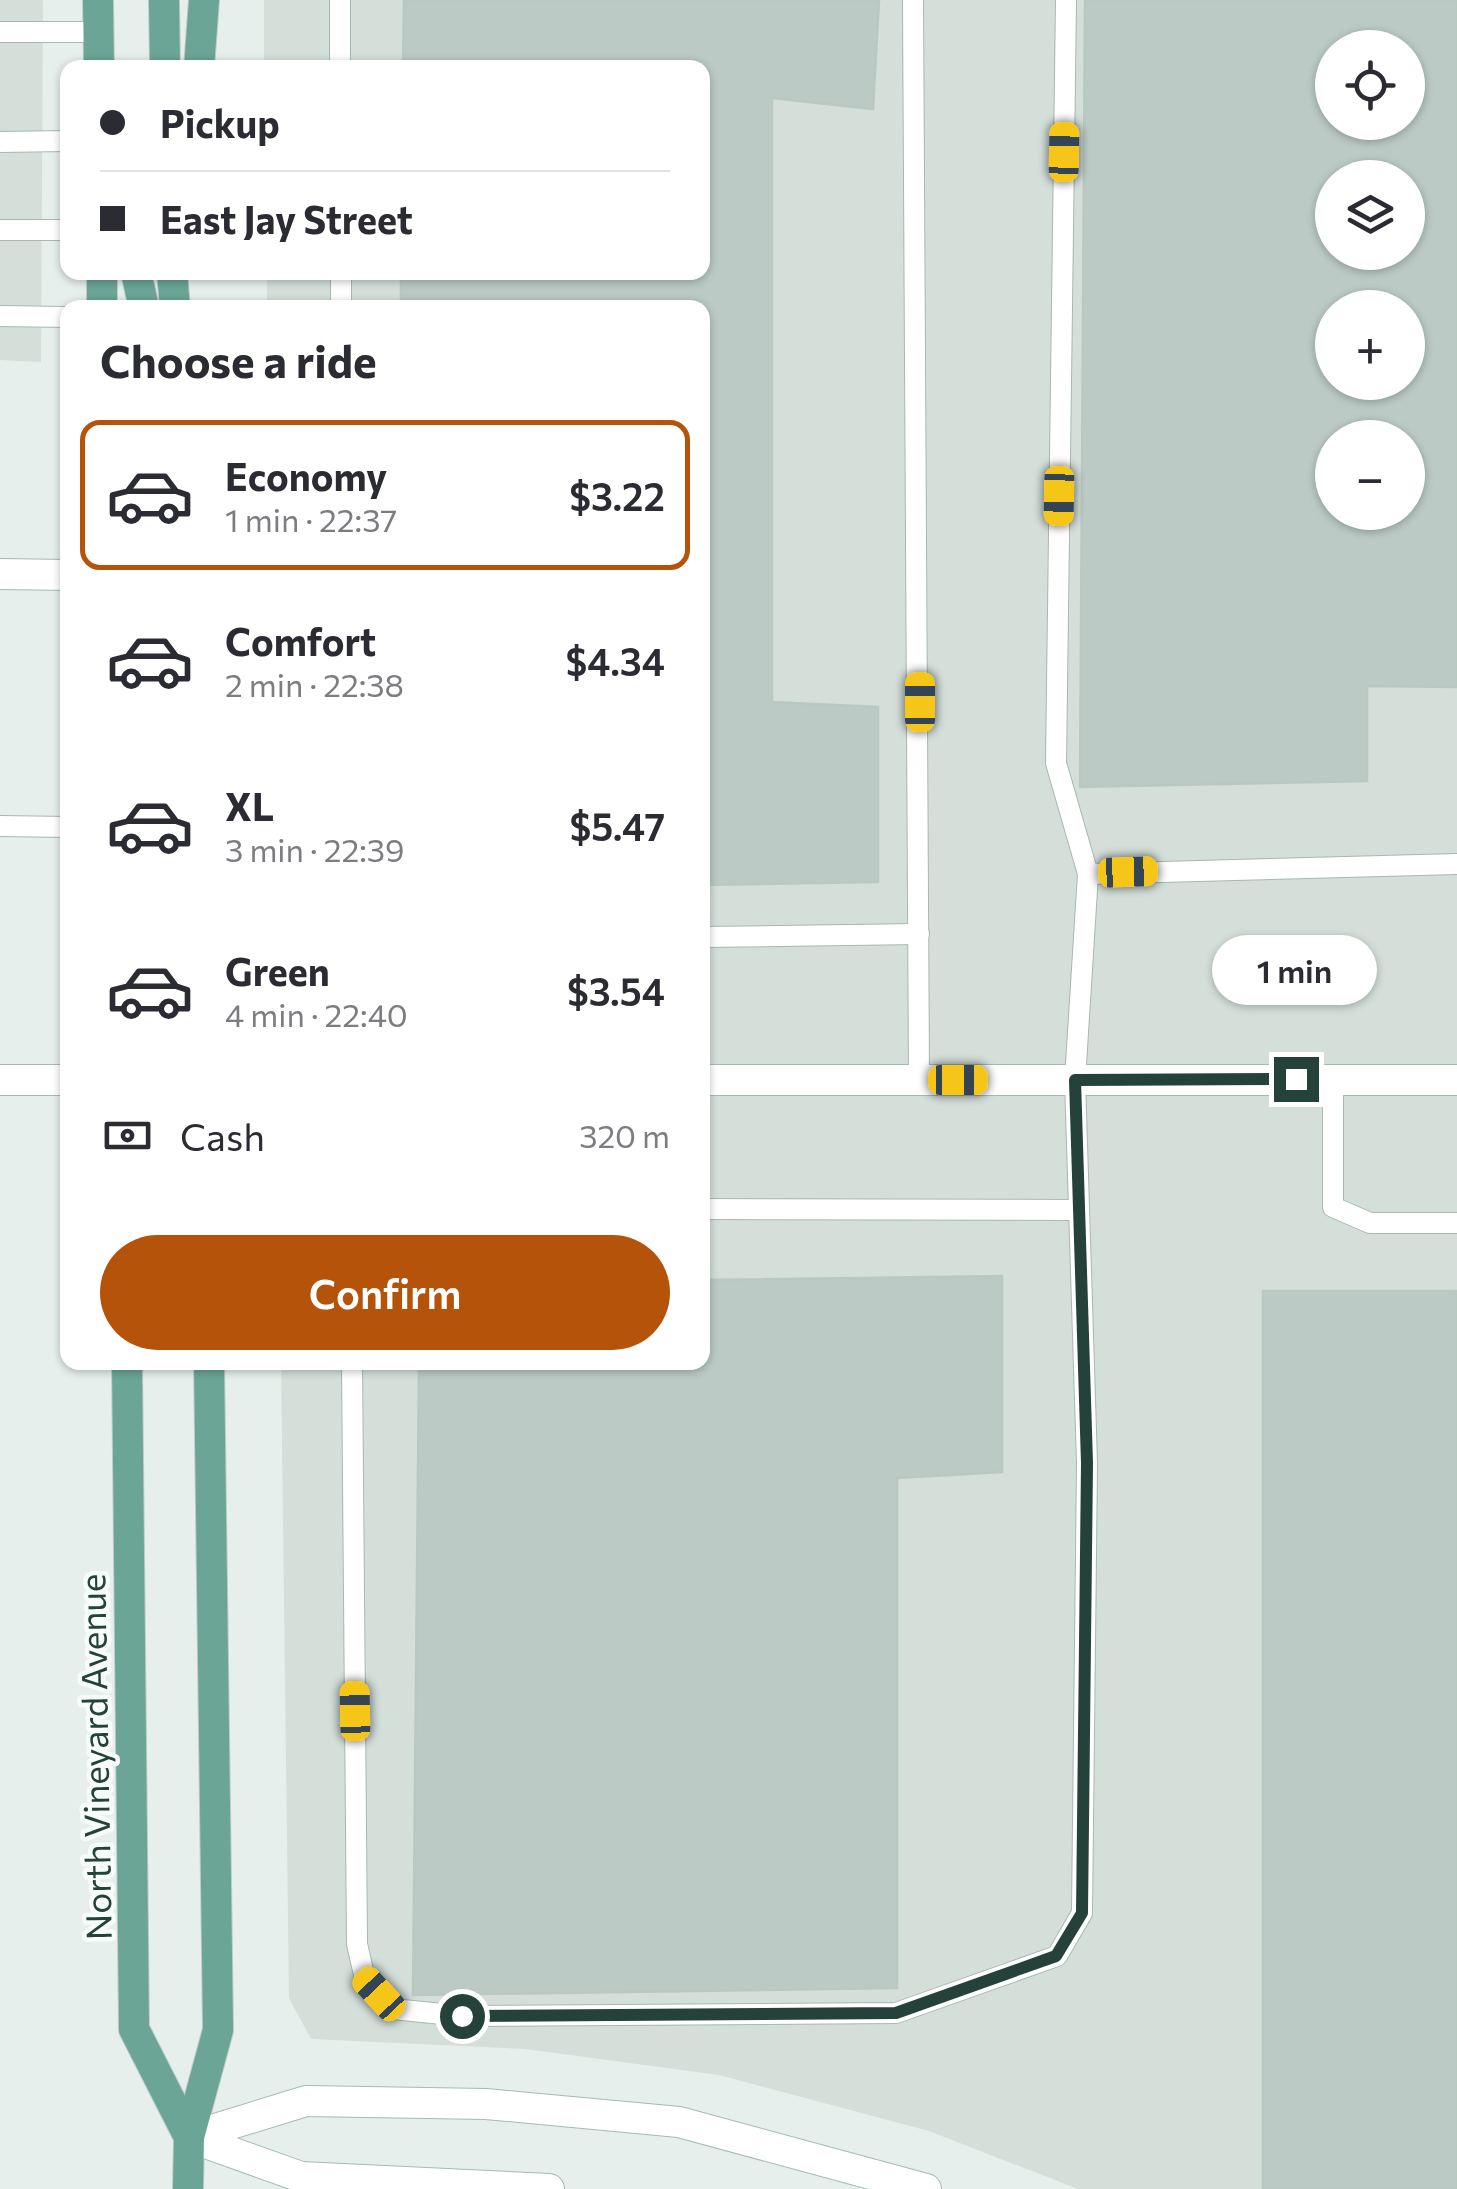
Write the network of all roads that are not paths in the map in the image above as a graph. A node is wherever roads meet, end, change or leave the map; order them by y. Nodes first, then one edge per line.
1 (98, 0) edge
2 (164, 0) edge
3 (204, 0) edge
4 (340, 0) edge
5 (913, 0) edge
6 (1066, 0) edge
7 (0, 32) edge
8 (98, 32) junction
9 (99, 60) edge
10 (166, 60) edge
11 (200, 60) edge
12 (340, 60) edge
13 (60, 141) edge
14 (0, 142) edge
15 (0, 230) edge
16 (60, 230) edge
17 (0, 316) edge
18 (60, 317) edge
19 (0, 574) edge
20 (60, 575) edge
21 (0, 826) edge
22 (60, 827) edge
23 (1457, 864) edge
24 (1088, 874) junction
25 (919, 934) junction
26 (710, 937) edge
27 (1333, 1079) junction
28 (0, 1080) edge
29 (60, 1080) edge
30 (710, 1080) edge
31 (919, 1080) junction
32 (1075, 1080) junction
33 (1457, 1080) edge
34 (710, 1209) edge
35 (1079, 1210) junction
36 (1457, 1223) edge
37 (127, 1370) edge
38 (209, 1370) edge
39 (352, 1370) edge
40 (189, 2136) junction
41 (188, 2189) edge
42 (549, 2189) edge
43 (926, 2189) edge

1 - 8 main road
2 - 10 main road
3 - 11 main road
4 - 12 lane
5 - 25 lane
6 - 24 lane
7 - 8 lane
8 - 9 main road
13 - 14 lane
15 - 16 lane
17 - 18 lane
19 - 20 main road
21 - 22 lane
23 - 24 lane
24 - 32 lane
25 - 26 lane
25 - 31 lane
27 - 32 main road
27 - 33 main road
27 - 36 lane
28 - 29 main road
30 - 31 main road
31 - 32 main road
32 - 35 lane
34 - 35 lane
35 - 39 lane
37 - 40 main road, North Vineyard Avenue
38 - 40 main road, North Vineyard Avenue
40 - 41 main road, North Vineyard Avenue
40 - 42 main road
40 - 43 main road

